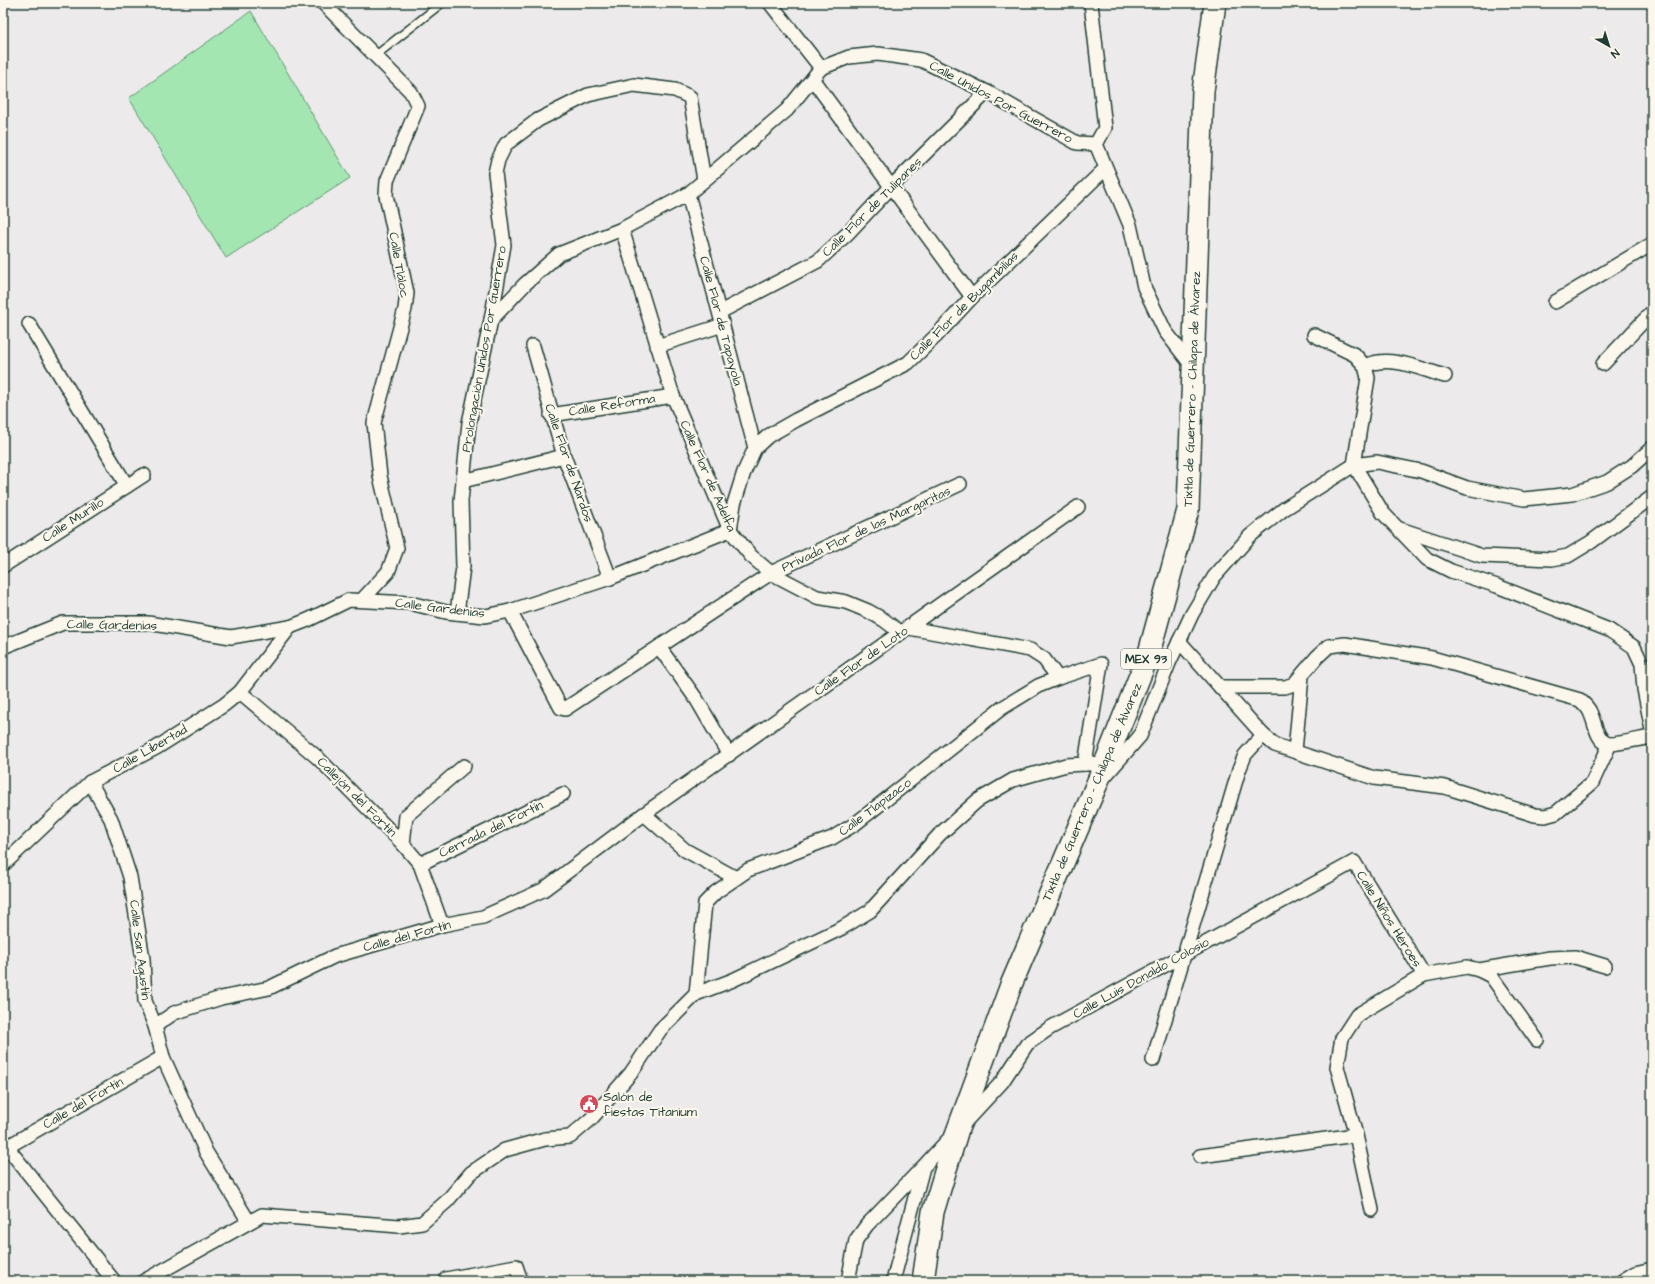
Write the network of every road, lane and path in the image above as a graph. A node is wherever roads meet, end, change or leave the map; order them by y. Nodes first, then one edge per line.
1 (323, 3) edge
2 (442, 3) edge
3 (770, 3) edge
4 (1092, 3) edge
5 (1215, 3) edge
6 (375, 56) junction
7 (821, 68) junction
8 (813, 80) junction
9 (987, 92) junction
10 (1096, 144) junction
11 (1105, 169) junction
12 (704, 180) junction
13 (891, 187) junction
14 (688, 194) junction
15 (622, 229) junction
16 (1652, 244) edge
17 (972, 297) junction
18 (1555, 302) dead end
19 (1652, 312) edge
20 (721, 319) junction
21 (491, 320) junction
22 (29, 324) dead end
23 (1314, 335) dead end
24 (533, 346) dead end
25 (657, 346) junction
26 (1603, 364) dead end
27 (1365, 366) junction
28 (1193, 367) junction
29 (1445, 376) dead end
30 (673, 396) junction
31 (551, 414) junction
32 (755, 448) junction
33 (1652, 448) edge
34 (564, 456) junction
35 (1354, 466) junction
36 (144, 474) dead end
37 (463, 481) junction
38 (960, 484) dead end
39 (127, 486) junction
40 (1652, 497) edge
41 (1078, 507) dead end
42 (1397, 528) junction
43 (730, 530) junction
44 (3, 566) edge
45 (771, 573) junction
46 (610, 578) junction
47 (362, 600) junction
48 (510, 612) junction
49 (457, 613) junction
50 (290, 627) junction
51 (905, 631) junction
52 (1179, 641) junction
53 (3, 647) edge
54 (659, 647) junction
55 (1149, 654) junction
56 (1168, 663) junction
57 (1302, 676) junction
58 (1058, 678) junction
59 (1220, 687) junction
60 (240, 692) junction
61 (1652, 730) edge
62 (1263, 736) junction
63 (1652, 737) edge
64 (1610, 744) junction
65 (1295, 751) junction
66 (729, 755) junction
67 (1105, 763) junction
68 (1085, 764) junction
69 (464, 766) dead end
70 (90, 782) junction
71 (1096, 786) junction
72 (563, 794) dead end
73 (644, 814) junction
74 (403, 844) junction
75 (1354, 862) joint
76 (420, 864) junction
77 (3, 865) edge
78 (736, 878) junction
79 (442, 925) junction
80 (1184, 955) junction
81 (1604, 966) dead end
82 (1479, 970) junction
83 (1424, 976) junction
84 (696, 994) junction
85 (155, 1026) junction
86 (1537, 1040) dead end
87 (163, 1057) junction
88 (1153, 1060) dead end
89 (958, 1129) junction
90 (1356, 1135) junction
91 (5, 1147) edge
92 (1200, 1156) dead end
93 (923, 1167) junction
94 (1372, 1210) dead end
95 (249, 1222) junction
96 (1652, 1268) edge
97 (446, 1280) edge
98 (114, 1281) edge
99 (144, 1281) edge
100 (521, 1281) edge
101 (848, 1281) edge
102 (893, 1281) edge
103 (923, 1281) edge
104 (1622, 1281) edge

1 - 6 street, Calle Tláloc
2 - 6 lane
3 - 7 street
4 - 10 street
5 - 28 main road, Tixtla de Guerrero - Chilapa de Álvarez / MEX 93
6 - 47 street, Calle Tláloc
7 - 8 street
7 - 9 street, Calle Unidos Por Guerrero
8 - 12 street
8 - 13 street
9 - 10 street, Calle Unidos Por Guerrero
9 - 13 street, Calle Flor de Tulipanes
10 - 11 street
11 - 17 street, Calle Flor de Bugambilias
11 - 28 street
12 - 14 street
12 - 21 street, Prolongación Unidos Por Guerrero
13 - 17 street
13 - 20 street, Calle Flor de Tulipanes
14 - 15 street
14 - 20 street, Calle Flor de Tapayola
15 - 21 street
15 - 25 street, Calle Flor de Adelfa
16 - 18 street
17 - 32 street, Calle Flor de Bugambilias
19 - 26 street
20 - 25 street, Calle Flor de Tulipanes
20 - 32 street, Calle Flor de Tapayola
21 - 37 street, Prolongación Unidos Por Guerrero
22 - 39 street
23 - 27 street
24 - 31 street, Calle Flor de Nardos
25 - 30 street, Calle Flor de Adelfa
27 - 29 street
27 - 35 street
28 - 55 main road, Tixtla de Guerrero - Chilapa de Álvarez / MEX 93
30 - 31 street, Calle Reforma
30 - 43 street, Calle Flor de Adelfa
31 - 34 street, Calle Flor de Nardos
32 - 43 street, Calle Flor de Bugambilias
33 - 35 street
34 - 37 street
34 - 46 street, Calle Flor de Nardos
35 - 42 street
35 - 52 street
36 - 39 street, Calle Murillo
37 - 49 street, Prolongación Unidos Por Guerrero
38 - 45 street, Privada Flor de las Margaritas
39 - 44 street, Calle Murillo
40 - 42 street
41 - 51 street, Calle Flor de Loto
42 - 61 street
43 - 45 street, Calle Flor de Adelfa
43 - 46 street, Calle Gardenias
45 - 51 street, Calle Flor de Adelfa
45 - 54 street, Privada Flor de las Margaritas
46 - 48 street, Calle Gardenias
47 - 49 street, Calle Gardenias
47 - 50 street, Calle Gardenias
48 - 49 street, Calle Gardenias
48 - 54 street
50 - 53 street, Calle Gardenias
50 - 60 street, Calle Libertad
51 - 58 street, Calle Flor de Adelfa
51 - 66 street, Calle Flor de Loto
52 - 56 street
52 - 59 street
54 - 66 street
55 - 56 street
55 - 67 main road, Tixtla de Guerrero - Chilapa de Álvarez / MEX 93
56 - 71 street
57 - 59 street
57 - 64 street
57 - 65 street
58 - 68 street, Calle Tlapizaco
58 - 78 street, Calle Tlapizaco
59 - 62 street
60 - 70 street, Calle Libertad
60 - 74 street, Callejón del Fortín
62 - 65 street
62 - 80 street
63 - 64 street
64 - 65 street
66 - 73 street, Calle Flor de Loto
67 - 68 street
67 - 71 main road, Tixtla de Guerrero - Chilapa de Álvarez / MEX 93
68 - 84 street
69 - 74 street
70 - 77 street, Calle Libertad
70 - 85 street, Calle San Agustín
71 - 89 main road, Tixtla de Guerrero - Chilapa de Álvarez / MEX 93
72 - 76 street, Cerrada del Fortín
73 - 78 street
73 - 79 street, Calle del Fortín
74 - 76 street, Callejón del Fortín
75 - 80 street, Calle Luis Donaldo Colosio
75 - 83 street, Calle Niños Héroes
76 - 79 street, Callejón del Fortín
78 - 84 street, Calle Tlapizaco
79 - 85 street, Calle del Fortín
80 - 88 street
80 - 89 street, Calle Luis Donaldo Colosio
81 - 82 street
82 - 83 street
82 - 86 street
83 - 90 street
84 - 95 street
85 - 87 street, Calle San Agustín
87 - 91 street, Calle del Fortín
87 - 95 street, Calle San Agustín
89 - 93 street, Calle Luis Donaldo Colosio
89 - 103 main road, Tixtla de Guerrero - Chilapa de Álvarez / MEX 93
90 - 92 street
90 - 94 street
91 - 98 street
93 - 101 street, Calle Luis Donaldo Colosio
93 - 102 street
95 - 99 street
96 - 104 street
97 - 100 street

